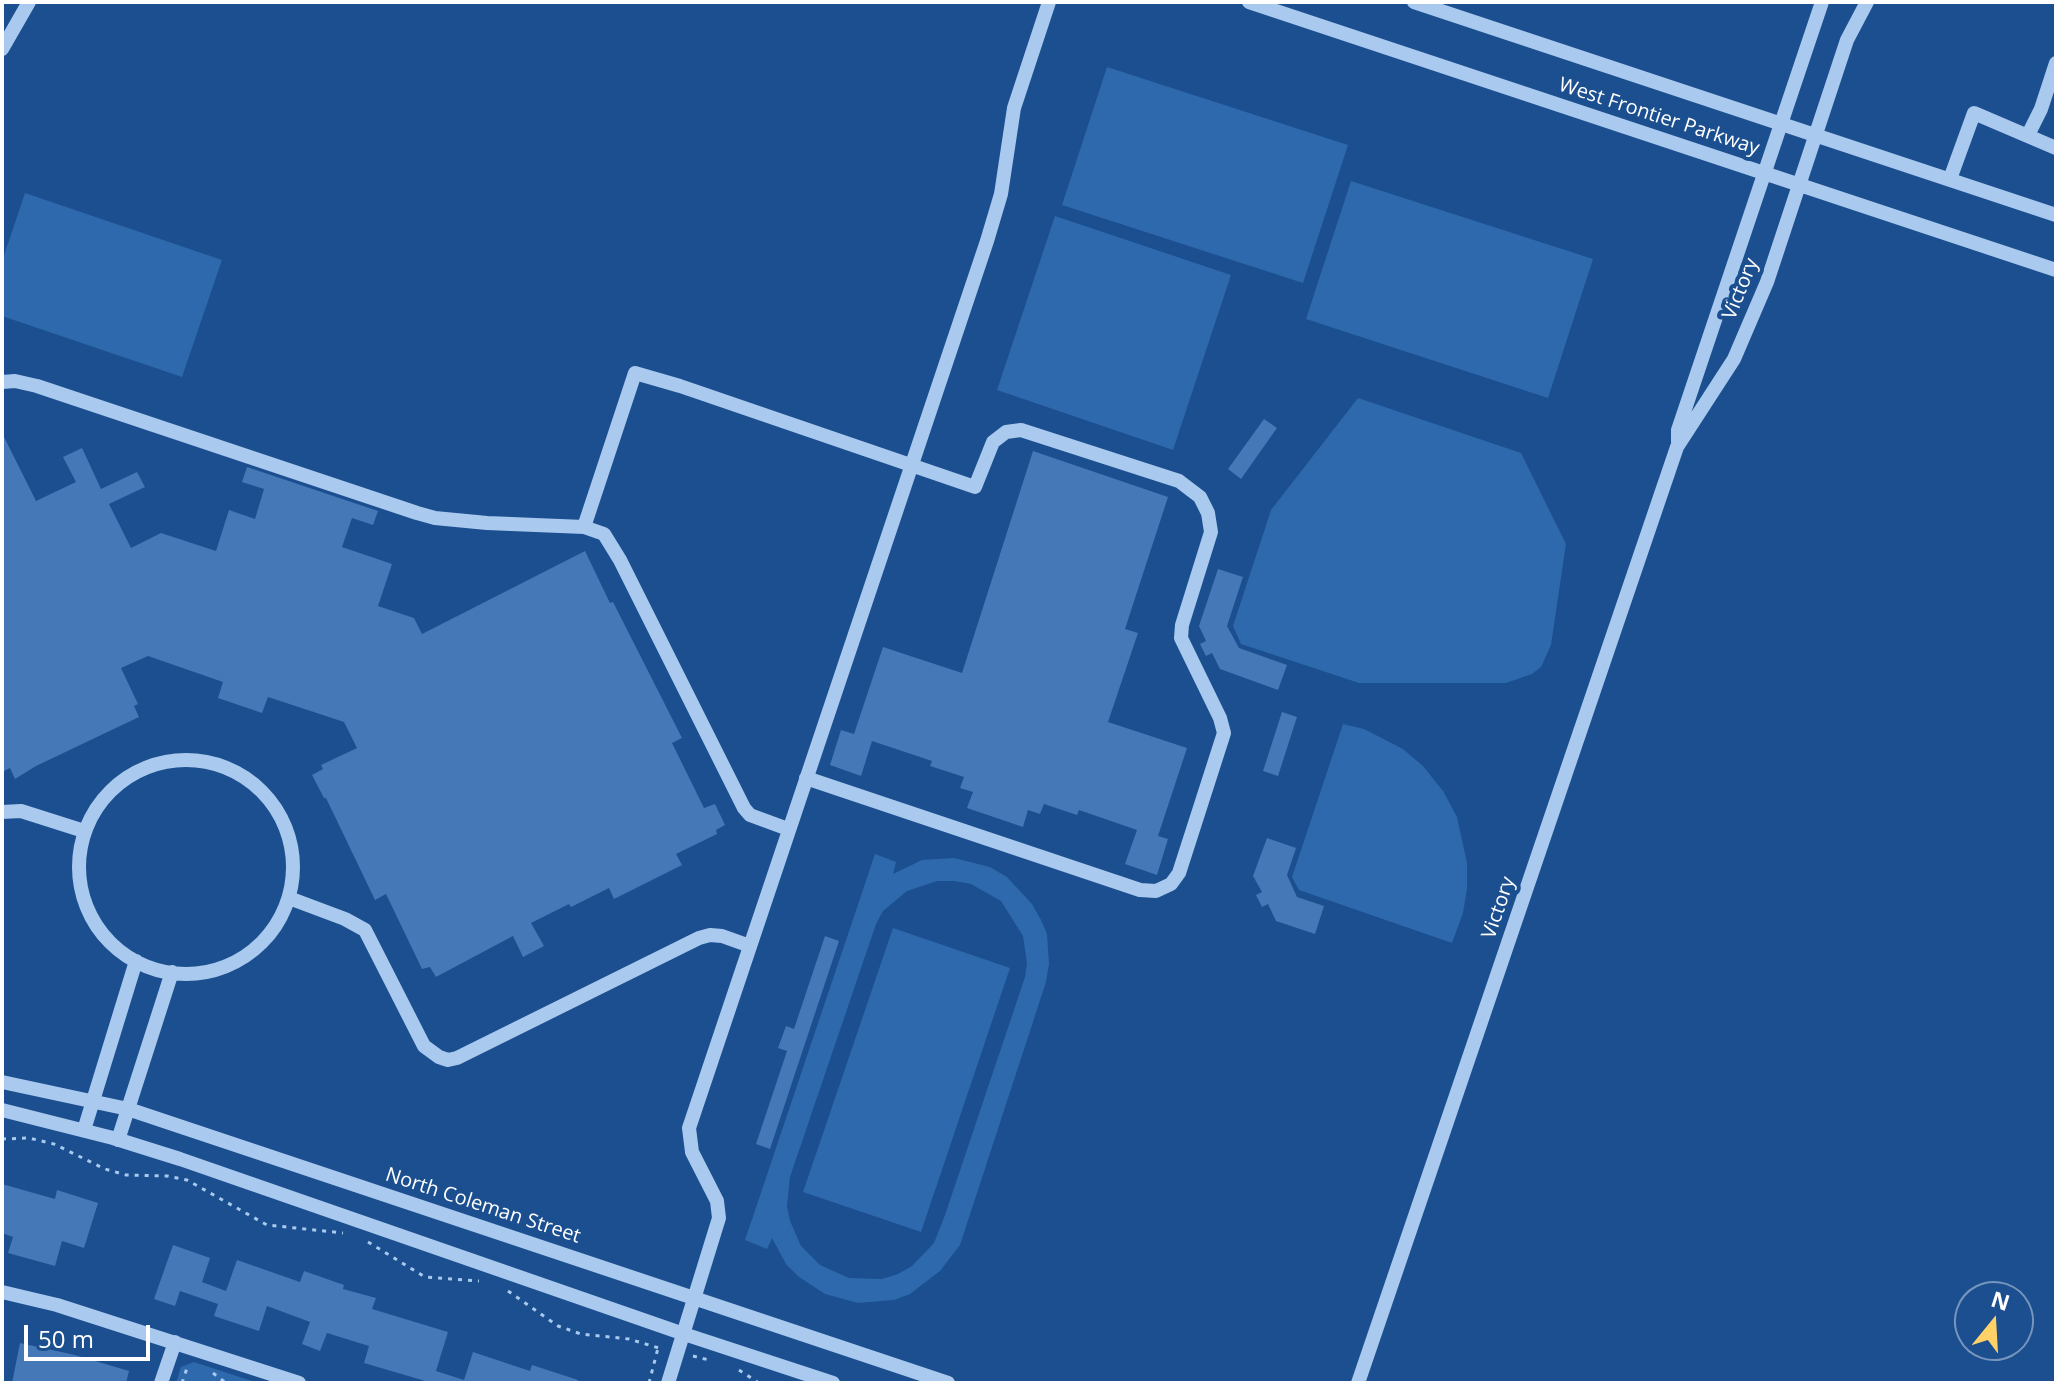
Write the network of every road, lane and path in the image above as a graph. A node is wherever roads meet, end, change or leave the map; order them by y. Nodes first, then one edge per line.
1 (29, 2) edge
2 (1049, 2) edge
3 (1249, 2) edge
4 (1414, 2) edge
5 (1822, 2) edge
6 (1867, 2) edge
7 (2, 49) edge
8 (2056, 63) edge
9 (1783, 123) junction
10 (1816, 135) junction
11 (2028, 135) junction
12 (2056, 148) edge
13 (1765, 174) junction
14 (1950, 179) junction
15 (1801, 185) junction
16 (2056, 215) edge
17 (2056, 270) edge
18 (2, 382) edge
19 (1677, 447) junction
20 (913, 465) junction
21 (584, 527) junction
22 (806, 778) junction
23 (2, 812) edge
24 (788, 829) junction
25 (84, 831) junction
26 (289, 898) junction
27 (750, 946) junction
28 (136, 961) junction
29 (172, 972) junction
30 (2, 1082) edge
31 (93, 1100) junction
32 (128, 1109) junction
33 (2, 1110) edge
34 (84, 1130) junction
35 (2, 1139) edge
36 (118, 1140) junction
37 (350, 1234) dead end
38 (360, 1239) dead end
39 (482, 1281) dead end
40 (507, 1290) dead end
41 (2, 1292) edge
42 (695, 1298) junction
43 (684, 1334) junction
44 (175, 1342) junction
45 (658, 1348) junction
46 (678, 1353) junction
47 (719, 1363) dead end
48 (188, 1364) dead end
49 (730, 1367) dead end
50 (201, 1369) dead end
51 (161, 1383) edge
52 (182, 1383) edge
53 (226, 1383) edge
54 (299, 1383) edge
55 (649, 1383) edge
56 (668, 1383) edge
57 (759, 1383) edge
58 (833, 1383) edge
59 (948, 1383) edge
60 (1358, 1383) edge

1 - 7 street
2 - 20 street
3 - 13 street, West Frontier Parkway
4 - 9 street, West Frontier Parkway
5 - 9 street, Victory
6 - 10 street, Victory
8 - 11 street
9 - 10 street, West Frontier Parkway
9 - 13 street, Victory
10 - 14 street, West Frontier Parkway
10 - 15 street, Victory
11 - 12 street
11 - 14 street
13 - 15 street, West Frontier Parkway
13 - 19 street, Victory
14 - 16 street, West Frontier Parkway
15 - 17 street, West Frontier Parkway
15 - 19 street, Victory
18 - 21 street
19 - 60 street, Victory
20 - 21 street
20 - 22 street
20 - 22 street
21 - 24 street
22 - 24 street
23 - 25 street
24 - 27 street
25 - 26 street
25 - 28 street
26 - 27 street
26 - 29 street
27 - 42 street
28 - 29 street
28 - 31 street
29 - 32 street
30 - 31 street, North Coleman Street
31 - 32 street, North Coleman Street
31 - 34 street
32 - 36 street
32 - 42 street, North Coleman Street
33 - 34 street
34 - 36 street
35 - 37 path
36 - 43 street
38 - 39 path
40 - 45 path
41 - 44 street
42 - 43 street
42 - 59 street, North Coleman Street
43 - 46 street
43 - 58 street
44 - 51 street
44 - 54 street
45 - 46 path
45 - 55 path
46 - 47 path
46 - 56 street
48 - 52 path
49 - 57 path
50 - 53 path

